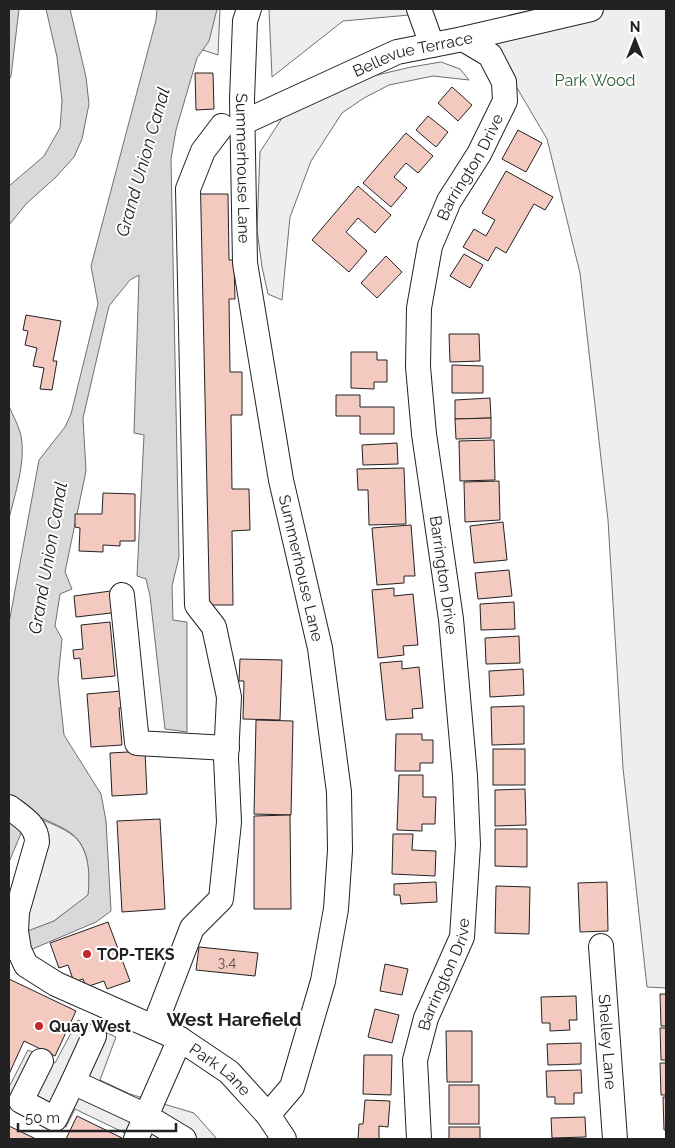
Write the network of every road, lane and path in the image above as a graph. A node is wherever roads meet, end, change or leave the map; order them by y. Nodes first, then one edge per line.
1 (249, 9) edge
2 (419, 9) edge
3 (590, 9) edge
4 (463, 39) junction
5 (432, 45) junction
6 (232, 125) junction
7 (122, 594) dead end
8 (227, 748) junction
9 (9, 807) edge
10 (601, 946) dead end
11 (154, 1027) junction
12 (94, 1036) dead end
13 (180, 1040) junction
14 (41, 1061) dead end
15 (73, 1082) junction
16 (146, 1116) junction
17 (268, 1116) junction
18 (136, 1139) edge
19 (184, 1139) edge
20 (284, 1139) edge
21 (419, 1139) edge
22 (615, 1139) edge

1 - 6 street, Summerhouse Lane
2 - 5 street
3 - 4 street, Bellevue Terrace
4 - 5 street, Bellevue Terrace
4 - 21 street, Barrington Drive
5 - 6 street, Bellevue Terrace
6 - 8 street
6 - 17 street, Summerhouse Lane
7 - 8 street
8 - 11 street
9 - 11 street, Park Lane
10 - 22 street, Shelley Lane
11 - 13 street, Park Lane
12 - 15 street
13 - 16 street
13 - 17 street, Park Lane
14 - 15 street
15 - 16 street
16 - 18 street
16 - 19 street
17 - 20 street, Park Lane

